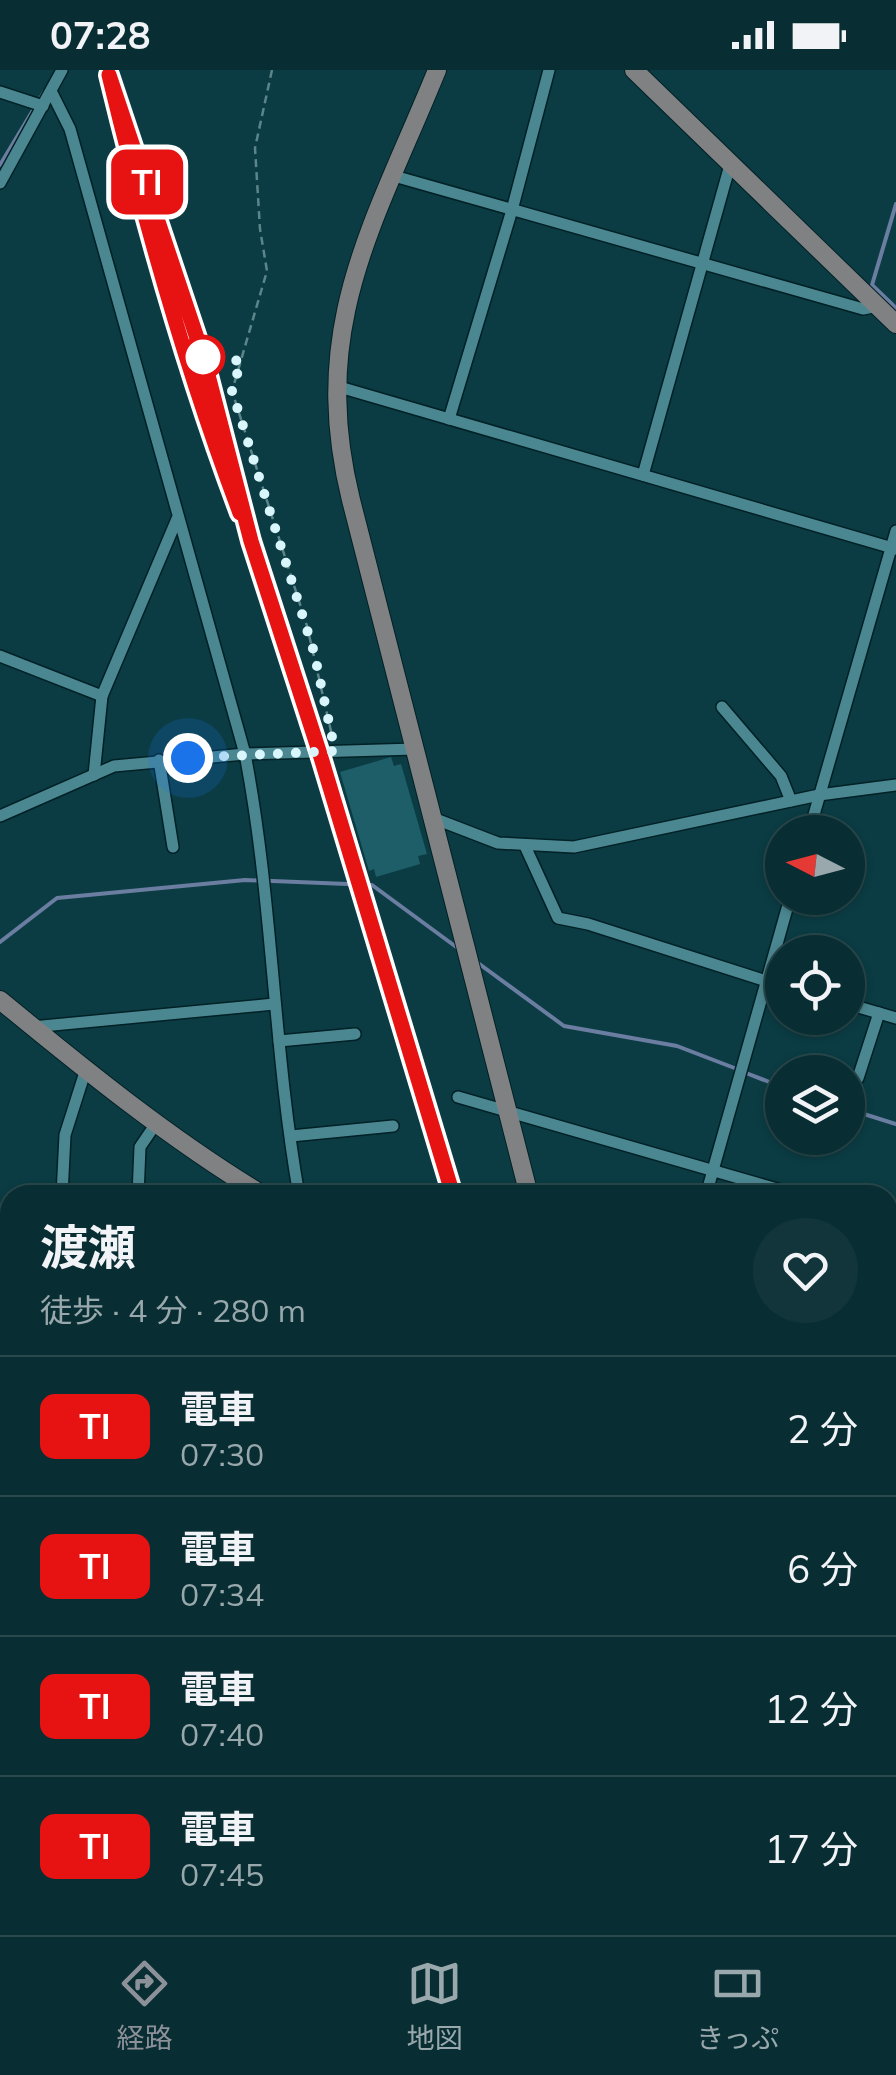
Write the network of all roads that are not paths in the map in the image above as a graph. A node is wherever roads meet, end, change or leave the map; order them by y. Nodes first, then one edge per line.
1 (62, 70) edge
2 (437, 70) edge
3 (549, 70) edge
4 (634, 70) edge
5 (0, 92) edge
6 (52, 93) junction
7 (44, 106) junction
8 (730, 165) junction
9 (394, 176) junction
10 (0, 184) edge
11 (512, 210) junction
12 (702, 262) junction
13 (878, 306) junction
14 (896, 324) edge
15 (336, 386) junction
16 (449, 419) junction
17 (643, 475) junction
18 (177, 520) junction
19 (896, 532) edge
20 (894, 548) edge
21 (0, 656) edge
22 (102, 696) junction
23 (722, 706) dead end
24 (416, 749) junction
25 (245, 754) junction
26 (159, 760) junction
27 (94, 775) junction
28 (896, 786) edge
29 (819, 796) junction
30 (791, 802) junction
31 (813, 815) edge
32 (0, 816) edge
33 (433, 818) junction
34 (525, 846) junction
35 (173, 847) dead end
36 (765, 982) edge
37 (765, 986) edge
38 (0, 1000) edge
39 (274, 1004) junction
40 (865, 1009) edge
41 (878, 1013) junction
42 (896, 1018) edge
43 (32, 1027) junction
44 (355, 1034) dead end
45 (279, 1042) junction
46 (865, 1055) edge
47 (86, 1069) junction
48 (458, 1097) dead end
49 (508, 1110) junction
50 (157, 1122) junction
51 (393, 1126) dead end
52 (291, 1136) junction
53 (713, 1171) junction
54 (62, 1185) edge
55 (138, 1185) edge
56 (248, 1185) edge
57 (298, 1185) edge
58 (527, 1185) edge
59 (709, 1185) edge
60 (763, 1185) edge

1 - 6 street
2 - 9 street
3 - 11 street
4 - 8 street
5 - 7 street
6 - 7 street
6 - 18 street
7 - 10 street
8 - 12 street
8 - 13 street
9 - 11 street
9 - 15 street
11 - 12 street
11 - 16 street
12 - 13 street
12 - 17 street
13 - 14 street
15 - 16 street
15 - 24 street
16 - 17 street
17 - 20 street
18 - 22 street
18 - 25 street
19 - 20 street
20 - 29 street
21 - 22 street
22 - 27 street
23 - 30 street
24 - 25 street
24 - 33 street
25 - 26 street
25 - 39 street
26 - 27 street
26 - 35 street
27 - 32 street
28 - 29 street
29 - 30 street
29 - 31 street
30 - 34 street
33 - 34 street
33 - 49 street
34 - 36 street
37 - 53 street
38 - 43 street
39 - 43 street
39 - 45 street
40 - 41 street
41 - 42 street
41 - 46 street
43 - 47 street
44 - 45 street
45 - 52 street
47 - 50 street
47 - 54 street
48 - 49 street
49 - 53 street
49 - 58 street
50 - 55 street
50 - 56 street
51 - 52 street
52 - 57 street
53 - 59 street
53 - 60 street

